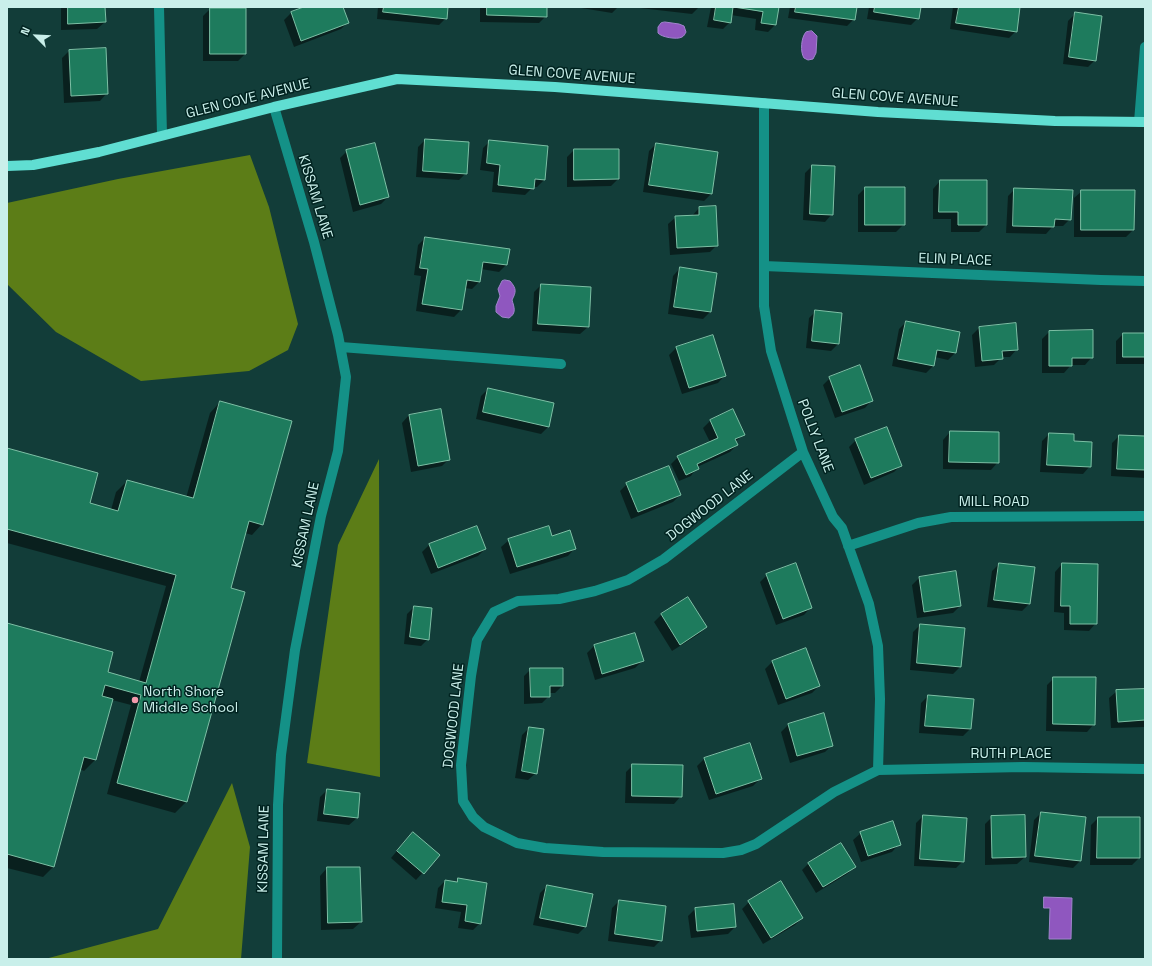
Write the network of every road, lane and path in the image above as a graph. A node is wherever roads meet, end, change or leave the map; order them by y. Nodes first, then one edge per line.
1 (159, 7) edge
2 (1145, 47) edge
3 (764, 103) junction
4 (274, 107) junction
5 (1142, 122) edge
6 (162, 135) junction
7 (7, 166) edge
8 (764, 266) junction
9 (1145, 280) edge
10 (341, 347) junction
11 (561, 364) dead end
12 (803, 452) junction
13 (1145, 516) edge
14 (848, 546) junction
15 (1145, 769) edge
16 (878, 770) junction
17 (277, 959) edge

1 - 6 street
2 - 5 street
3 - 4 main road, GLEN COVE AVENUE
3 - 5 main road, GLEN COVE AVENUE
3 - 8 street, POLLY LANE
4 - 6 main road, GLEN COVE AVENUE
4 - 10 street, KISSAM LANE
6 - 7 main road, GLEN COVE AVENUE
8 - 9 street, ELIN PLACE
8 - 12 street, POLLY LANE
10 - 11 street
10 - 17 street, KISSAM LANE
12 - 14 street, POLLY LANE
12 - 16 street, DOGWOOD LANE
13 - 14 street, MILL ROAD
14 - 16 street, POLLY LANE
15 - 16 street, RUTH PLACE

